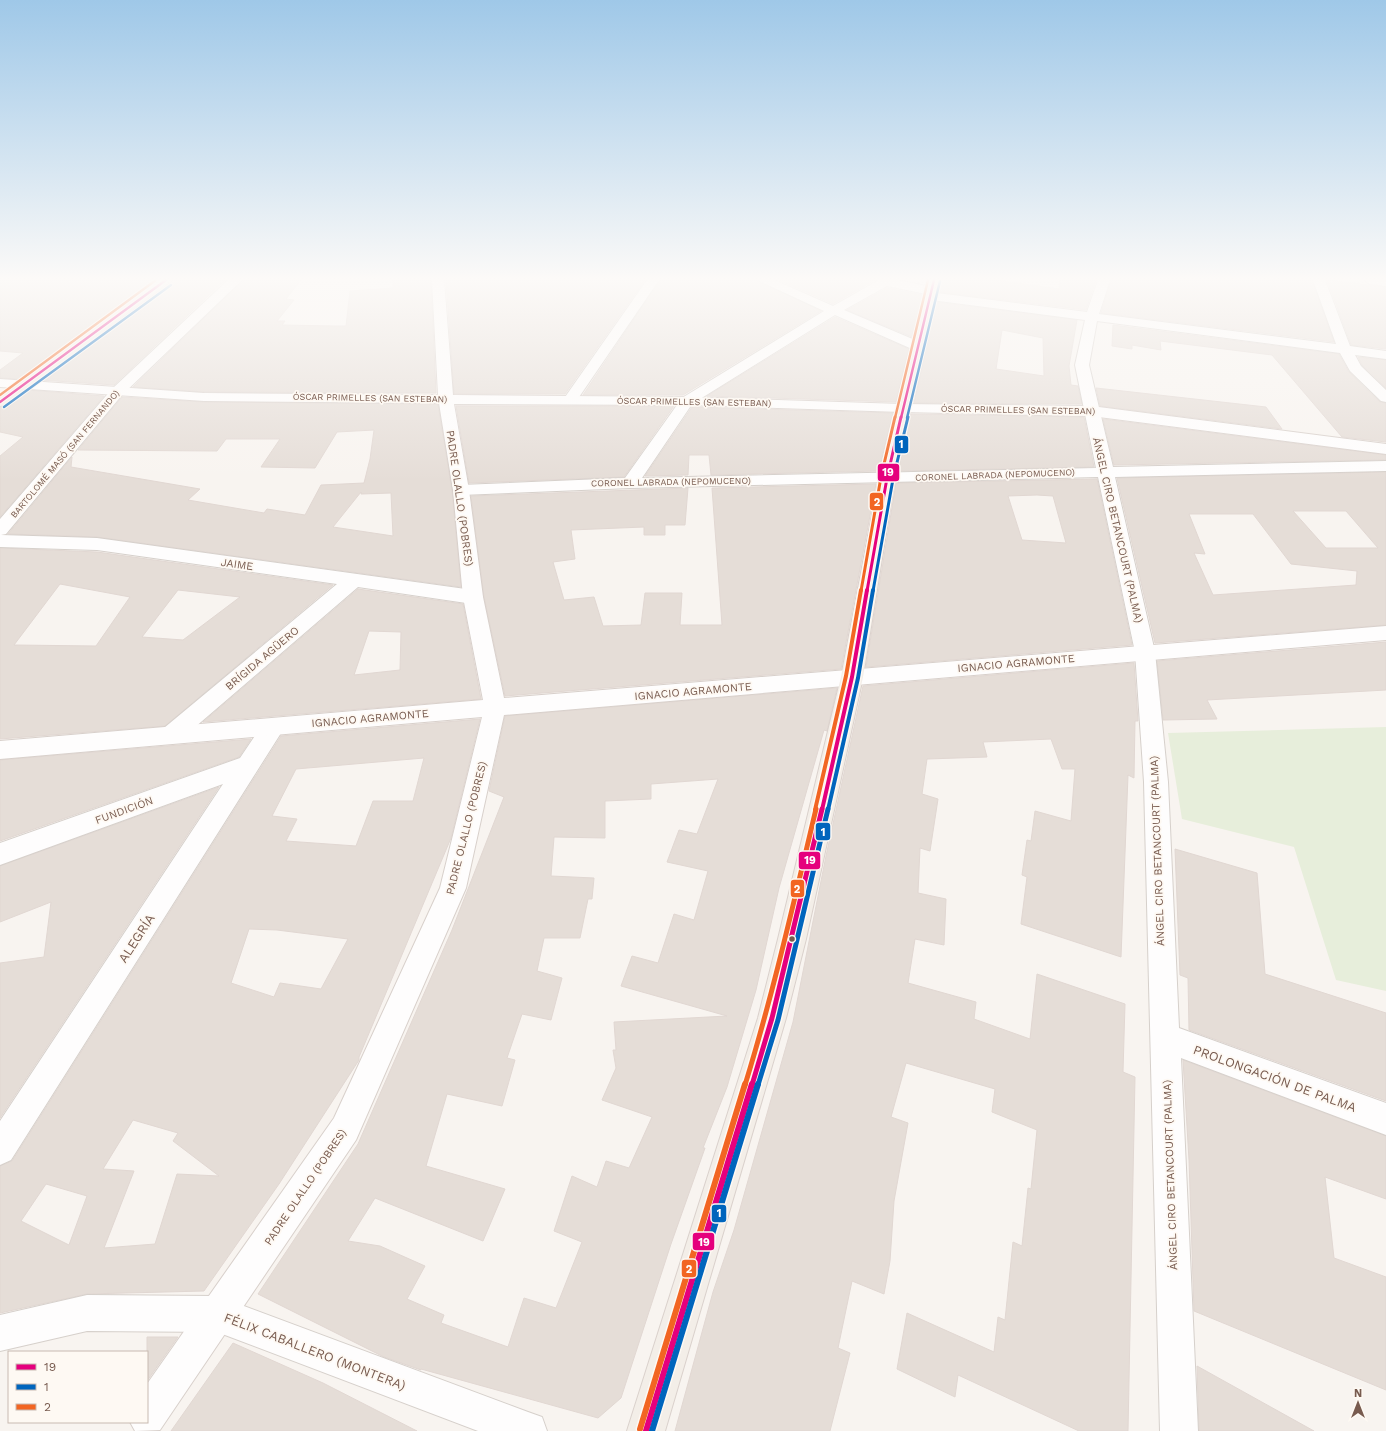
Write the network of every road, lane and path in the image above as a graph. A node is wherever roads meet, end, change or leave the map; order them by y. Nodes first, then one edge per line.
1 (917, 346) edge
2 (77, 347) edge
3 (165, 347) edge
4 (442, 347) edge
5 (607, 347) edge
6 (775, 347) edge
7 (1086, 347) edge
8 (1321, 347) edge
9 (1344, 347) edge
10 (1345, 350) junction
11 (1386, 355) edge
12 (0, 384) edge
13 (24, 386) junction
14 (117, 392) junction
15 (1386, 398) edge
16 (446, 399) junction
17 (570, 400) junction
18 (687, 401) junction
19 (0, 402) edge
20 (902, 408) junction
21 (1091, 411) junction
22 (1386, 449) edge
23 (1386, 466) edge
24 (1107, 472) junction
25 (886, 478) junction
26 (630, 483) junction
27 (461, 490) junction
28 (0, 530) edge
29 (0, 541) edge
30 (353, 581) junction
31 (472, 597) junction
32 (1386, 633) edge
33 (1146, 652) junction
34 (852, 677) junction
35 (495, 707) junction
36 (273, 727) junction
37 (172, 734) junction
38 (0, 750) edge
39 (248, 765) junction
40 (0, 854) edge
41 (1164, 1037) junction
42 (1386, 1119) edge
43 (0, 1150) edge
44 (217, 1314) junction
45 (0, 1333) edge
46 (148, 1416) edge
47 (528, 1431) edge
48 (646, 1431) edge
49 (1179, 1431) edge

1 - 20 main road
2 - 13 main road
3 - 14 street, BARTOLOMÉ MASÓ (SAN FERNANDO)
4 - 16 street, PADRE OLALLO (POBRES)
5 - 17 street
6 - 18 street
7 - 21 street, ÁNGEL CIRO BETANCOURT (PALMA)
8 - 10 street
9 - 10 street
10 - 11 street
10 - 15 street
12 - 13 street, ÓSCAR PRIMELLES (SAN ESTEBAN)
13 - 14 street, ÓSCAR PRIMELLES (SAN ESTEBAN)
13 - 19 main road
14 - 16 street, ÓSCAR PRIMELLES (SAN ESTEBAN)
14 - 28 street, BARTOLOMÉ MASÓ (SAN FERNANDO)
16 - 17 street, ÓSCAR PRIMELLES (SAN ESTEBAN)
16 - 27 street, PADRE OLALLO (POBRES)
17 - 18 street, ÓSCAR PRIMELLES (SAN ESTEBAN)
18 - 20 street, ÓSCAR PRIMELLES (SAN ESTEBAN)
18 - 26 street
20 - 21 street, ÓSCAR PRIMELLES (SAN ESTEBAN)
20 - 25 main road
21 - 22 street, ÓSCAR PRIMELLES (SAN ESTEBAN)
21 - 24 street, ÁNGEL CIRO BETANCOURT (PALMA)
23 - 24 street, CORONEL LABRADA (NEPOMUCENO)
24 - 25 street, CORONEL LABRADA (NEPOMUCENO)
24 - 33 street, ÁNGEL CIRO BETANCOURT (PALMA)
25 - 26 street, CORONEL LABRADA (NEPOMUCENO)
25 - 34 main road
26 - 27 street, CORONEL LABRADA (NEPOMUCENO)
27 - 31 street, PADRE OLALLO (POBRES)
29 - 30 street, JAIME
30 - 31 street, JAIME
30 - 37 street, BRÍGIDA AGÜERO
31 - 35 street, PADRE OLALLO (POBRES)
32 - 33 street, IGNACIO AGRAMONTE
33 - 34 street, IGNACIO AGRAMONTE
33 - 41 street, ÁNGEL CIRO BETANCOURT (PALMA)
34 - 35 street, IGNACIO AGRAMONTE
34 - 48 main road
35 - 36 street, IGNACIO AGRAMONTE
35 - 44 street, PADRE OLALLO (POBRES)
36 - 37 street, IGNACIO AGRAMONTE
36 - 39 street, ALEGRÍA
37 - 38 street, IGNACIO AGRAMONTE
39 - 40 street, FUNDICIÓN
39 - 43 street, ALEGRÍA
41 - 42 street, PROLONGACIÓN DE PALMA
41 - 49 street, ÁNGEL CIRO BETANCOURT (PALMA)
44 - 45 street, FÉLIX CABALLERO (MONTERA)
44 - 46 street, PADRE OLALLO (POBRES)
44 - 47 street, FÉLIX CABALLERO (MONTERA)

